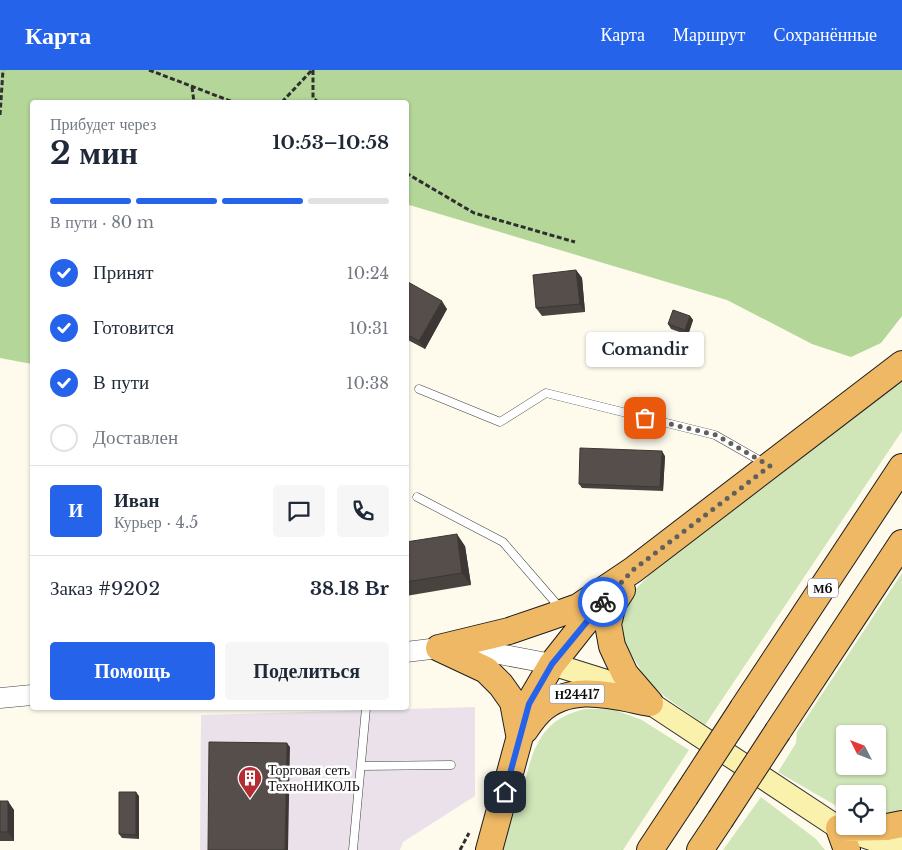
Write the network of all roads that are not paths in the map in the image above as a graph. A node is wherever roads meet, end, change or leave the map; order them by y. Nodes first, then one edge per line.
1 (902, 364) edge
2 (419, 389) dead end
3 (770, 466) junction
4 (902, 467) edge
5 (417, 497) dead end
6 (902, 543) edge
7 (633, 570) junction
8 (564, 612) junction
9 (439, 648) junction
10 (409, 652) edge
11 (552, 664) junction
12 (30, 694) edge
13 (0, 698) edge
14 (650, 703) junction
15 (366, 710) edge
16 (520, 737) junction
17 (451, 765) dead end
18 (360, 766) junction
19 (902, 824) edge
20 (843, 839) edge
21 (902, 846) edge
22 (352, 850) edge
23 (489, 850) edge
24 (650, 850) edge
25 (700, 850) edge

1 - 3 highway, Н24417
2 - 3 lane
3 - 7 highway, Н24417
4 - 24 highway, М6, bridge
5 - 8 lane
6 - 25 highway, bridge
7 - 8 highway
7 - 11 highway
7 - 14 highway, Н24417
8 - 9 highway
9 - 10 street
9 - 11 street
9 - 16 highway
11 - 14 main road
11 - 16 highway
12 - 13 street
14 - 16 highway, Н24417
14 - 20 main road, Н24417
15 - 18 lane
16 - 23 highway, Н24417
17 - 18 lane
18 - 22 lane
19 - 20 highway
20 - 21 main road, Н24417

